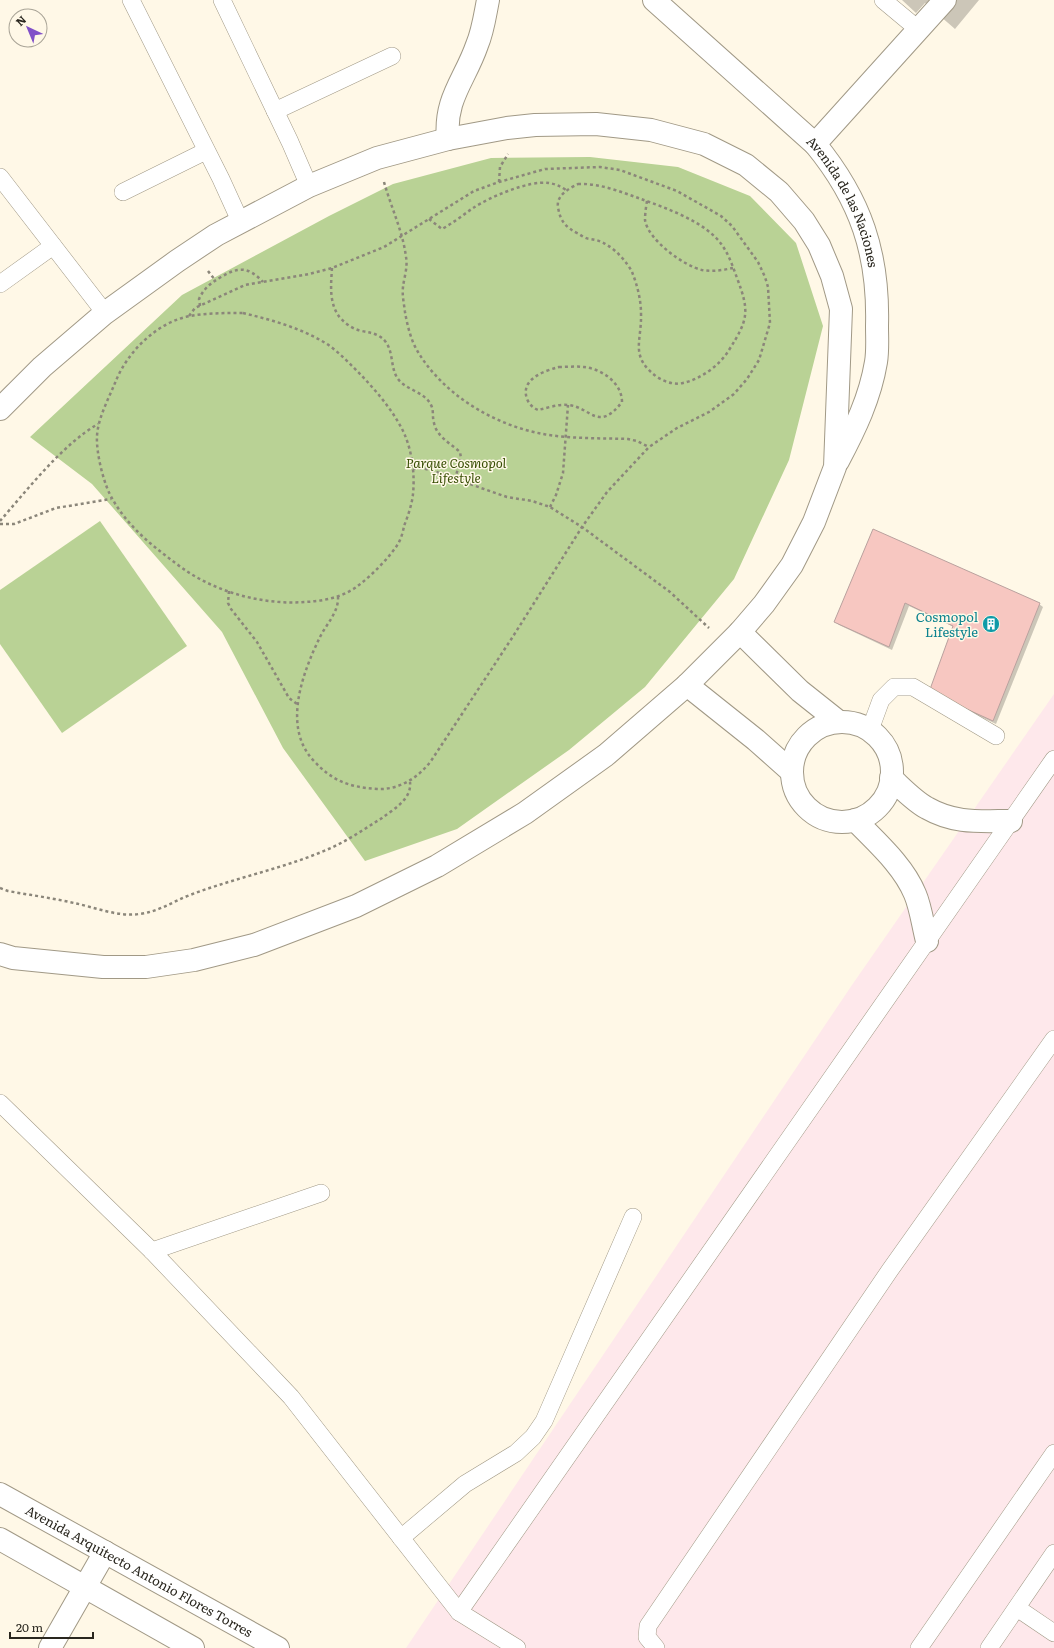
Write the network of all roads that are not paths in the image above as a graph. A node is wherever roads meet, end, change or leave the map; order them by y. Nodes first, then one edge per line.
1 (131, 0) edge
2 (222, 0) edge
3 (488, 0) edge
4 (654, 0) edge
5 (883, 0) edge
6 (945, 0) edge
7 (919, 30) junction
8 (392, 56) dead end
9 (275, 111) junction
10 (448, 138) junction
11 (815, 144) junction
12 (206, 151) junction
13 (0, 177) edge
14 (310, 186) junction
15 (123, 192) dead end
16 (241, 222) junction
17 (53, 246) junction
18 (0, 284) edge
19 (105, 313) junction
20 (0, 409) edge
21 (835, 467) junction
22 (733, 639) junction
23 (687, 685) junction
24 (839, 722) junction
25 (870, 730) junction
26 (996, 736) dead end
27 (1054, 759) edge
28 (792, 772) junction
29 (891, 778) junction
30 (855, 820) junction
31 (1011, 821) junction
32 (927, 942) junction
33 (0, 954) edge
34 (1054, 1039) edge
35 (0, 1103) edge
36 (321, 1193) dead end
37 (633, 1217) dead end
38 (152, 1251) junction
39 (1053, 1456) edge
40 (0, 1494) edge
41 (401, 1538) junction
42 (0, 1539) edge
43 (105, 1552) junction
44 (1054, 1553) edge
45 (85, 1587) junction
46 (1017, 1608) junction
47 (459, 1612) junction
48 (1054, 1633) edge
49 (50, 1648) edge
50 (193, 1648) edge
51 (278, 1648) edge
52 (517, 1648) edge
53 (656, 1648) edge
54 (919, 1648) edge
55 (989, 1648) edge

1 - 12 lane
2 - 9 lane
3 - 10 street
4 - 11 street, Avenida de las Naciones
5 - 7 lane
6 - 7 street
7 - 11 street
8 - 9 lane
9 - 14 lane
10 - 14 street
10 - 21 street
11 - 21 street, Avenida de las Naciones
12 - 15 lane
12 - 16 lane
13 - 17 lane
14 - 16 street
16 - 19 street
17 - 18 lane
17 - 19 lane
19 - 20 street
21 - 22 street
22 - 23 street
22 - 24 street
23 - 28 street
23 - 33 street
24 - 25 street
24 - 28 street
25 - 26 lane
25 - 29 street
27 - 31 lane
28 - 30 street
29 - 30 street
29 - 31 street
30 - 32 street
31 - 32 lane
32 - 47 lane
34 - 53 lane
35 - 38 lane
36 - 38 lane
37 - 41 lane
38 - 41 lane
39 - 54 lane
40 - 43 street, Avenida Arquitecto Antonio Flores Torres
41 - 47 lane
42 - 45 street
43 - 45 street
43 - 51 street, Avenida Arquitecto Antonio Flores Torres
44 - 46 lane
45 - 49 street
45 - 50 street
46 - 48 lane
46 - 55 lane
47 - 52 lane

